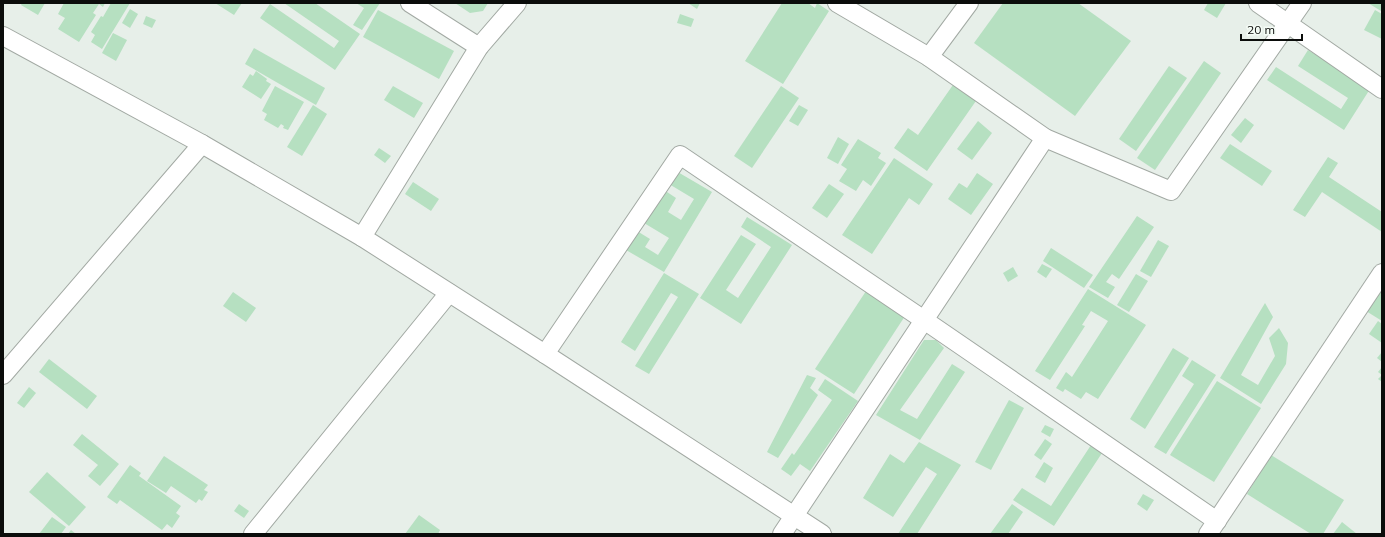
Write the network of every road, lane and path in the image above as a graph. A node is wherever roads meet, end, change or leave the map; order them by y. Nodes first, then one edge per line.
1 (410, 3) edge
2 (517, 3) edge
3 (837, 3) edge
4 (969, 3) edge
5 (1258, 3) edge
6 (1302, 3) edge
7 (1289, 24) junction
8 (3, 36) edge
9 (479, 47) junction
10 (929, 57) junction
11 (1382, 89) edge
12 (1045, 138) junction
13 (202, 144) junction
14 (362, 237) junction
15 (1382, 273) edge
16 (449, 293) junction
17 (924, 320) junction
18 (545, 354) junction
19 (3, 375) edge
20 (794, 516) junction
21 (1212, 527) edge
22 (256, 533) edge
23 (782, 534) edge
24 (822, 534) edge

1 - 9 street
2 - 9 street
3 - 10 street
4 - 10 street
5 - 7 street
6 - 7 street
7 - 11 street
7 - 12 street
8 - 13 street
9 - 14 street
10 - 12 street
12 - 17 street
13 - 14 street
13 - 19 street
14 - 16 street
15 - 21 street
16 - 18 street
16 - 22 street
17 - 18 street
17 - 20 street
17 - 21 street
18 - 20 street
20 - 23 street
20 - 24 street

